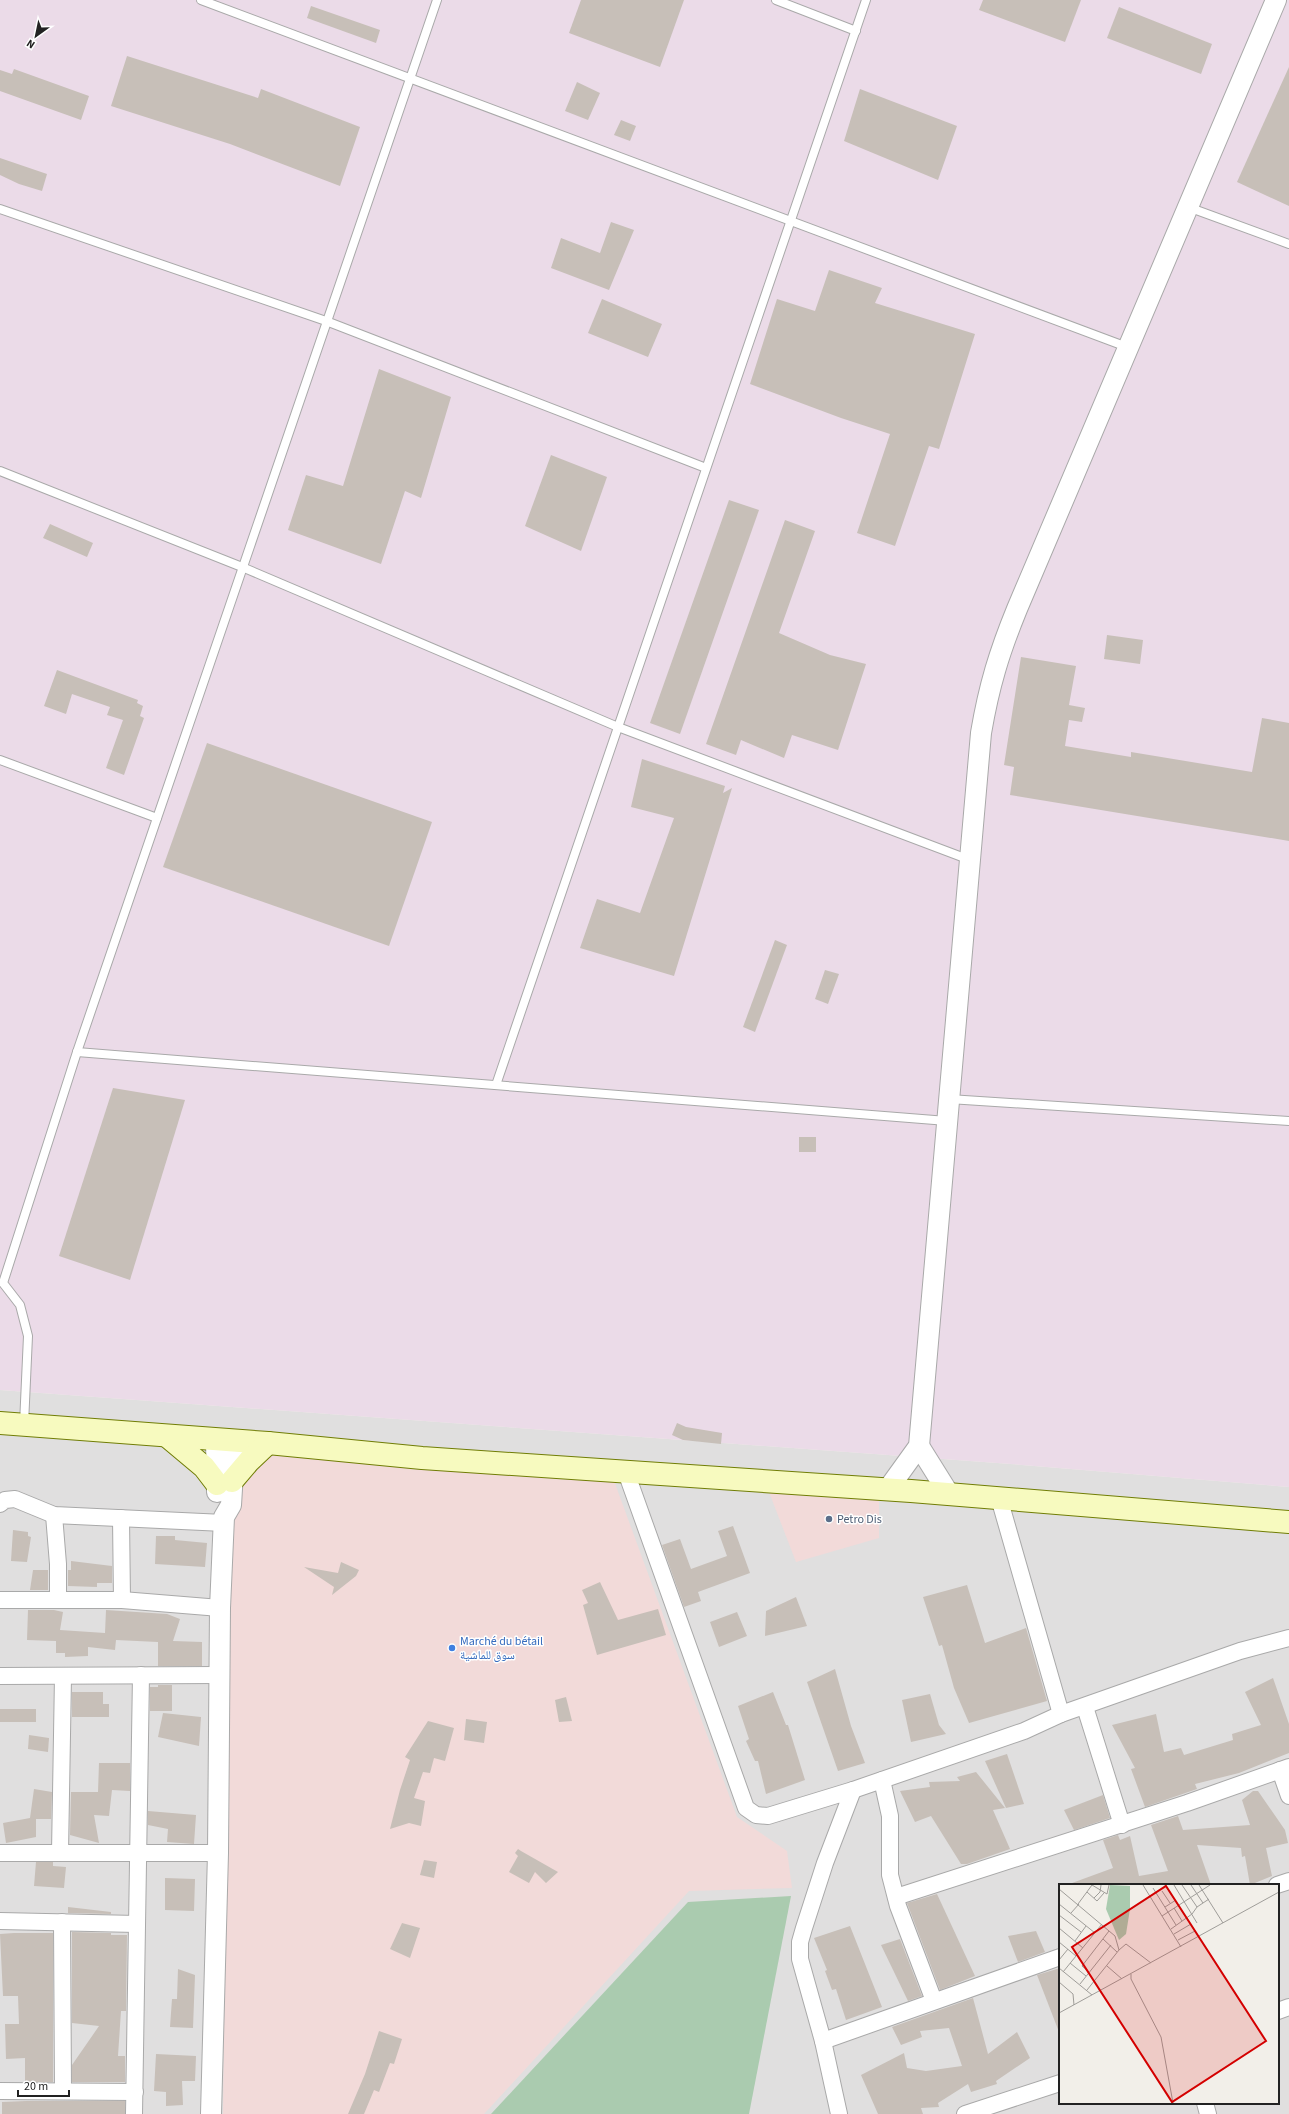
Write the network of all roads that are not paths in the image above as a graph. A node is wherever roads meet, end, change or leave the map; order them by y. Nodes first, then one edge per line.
1 (201, 0) edge
2 (436, 0) edge
3 (776, 0) edge
4 (866, 0) edge
5 (1276, 0) edge
6 (856, 31) junction
7 (410, 79) junction
8 (1188, 207) junction
9 (0, 209) edge
10 (790, 221) junction
11 (1289, 244) edge
12 (326, 321) junction
13 (1129, 348) junction
14 (706, 468) junction
15 (0, 471) edge
16 (242, 567) junction
17 (618, 727) junction
18 (0, 760) edge
19 (157, 818) junction
20 (970, 860) junction
21 (77, 1052) junction
22 (496, 1085) junction
23 (948, 1099) junction
24 (1289, 1120) edge
25 (947, 1121) junction
26 (0, 1423) edge
27 (24, 1424) junction
28 (167, 1436) junction
29 (225, 1440) junction
30 (268, 1443) junction
31 (919, 1446) junction
32 (626, 1472) junction
33 (224, 1483) junction
34 (888, 1489) junction
35 (949, 1494) junction
36 (999, 1498) junction
37 (0, 1504) edge
38 (54, 1515) junction
39 (121, 1518) junction
40 (224, 1520) junction
41 (1289, 1522) edge
42 (0, 1600) edge
43 (58, 1600) junction
44 (122, 1600) junction
45 (220, 1608) junction
46 (1289, 1638) edge
47 (141, 1675) junction
48 (220, 1675) junction
49 (0, 1676) edge
50 (63, 1676) junction
51 (1085, 1707) junction
52 (1060, 1714) junction
53 (1284, 1769) edge
54 (882, 1780) junction
55 (853, 1790) junction
56 (1289, 1796) edge
57 (1122, 1824) junction
58 (0, 1853) edge
59 (60, 1853) junction
60 (138, 1853) junction
61 (218, 1853) junction
62 (1289, 1881) edge
63 (1279, 1884) edge
64 (896, 1897) junction
65 (0, 1921) edge
66 (62, 1922) junction
67 (137, 1924) junction
68 (1059, 1958) edge
69 (934, 2001) junction
70 (1289, 2007) edge
71 (1279, 2011) edge
72 (822, 2040) junction
73 (1059, 2083) edge
74 (0, 2091) edge
75 (63, 2091) junction
76 (135, 2092) junction
77 (1205, 2104) edge
78 (972, 2113) edge
79 (134, 2114) edge
80 (211, 2114) edge
81 (838, 2114) edge
82 (1208, 2114) edge

1 - 7 lane
2 - 7 lane
3 - 6 lane
4 - 6 lane
5 - 8 street
6 - 10 lane
7 - 10 lane
7 - 12 lane
8 - 11 lane
8 - 13 street
9 - 12 lane
10 - 13 lane
10 - 14 lane
12 - 14 lane
12 - 16 lane
13 - 20 street
14 - 17 lane
15 - 16 lane
16 - 17 lane
16 - 19 lane
17 - 20 lane
17 - 22 lane
18 - 19 lane
19 - 21 lane
20 - 23 street
21 - 22 lane
21 - 27 lane
22 - 25 lane
23 - 24 lane
23 - 25 street
25 - 31 street
26 - 27 main road
27 - 28 main road
28 - 29 main road
28 - 33 main road
29 - 30 main road
29 - 33 street
30 - 32 main road
30 - 33 main road
31 - 34 street
31 - 35 street
32 - 34 main road
32 - 55 street
33 - 40 street
34 - 35 main road
35 - 36 main road
36 - 41 main road
36 - 52 street
37 - 38 street
38 - 39 street
38 - 43 street
39 - 40 street
39 - 44 street
40 - 45 street
42 - 43 street
43 - 44 street
44 - 45 street
45 - 48 street
46 - 51 street
47 - 48 street
47 - 50 street
47 - 60 street
48 - 61 street
49 - 50 street
50 - 59 street
51 - 52 street
51 - 57 street
52 - 54 street
53 - 56 street
53 - 57 street
54 - 55 street
54 - 64 street
55 - 72 street
57 - 64 street
58 - 59 street
59 - 60 street
60 - 61 street
60 - 67 street
61 - 80 street
62 - 63 street
64 - 69 street
65 - 66 street
66 - 67 street
66 - 75 street
67 - 76 street
68 - 69 street
69 - 72 street
70 - 71 street
72 - 81 street
73 - 78 street
74 - 75 street
75 - 76 street
76 - 79 street
77 - 82 street

